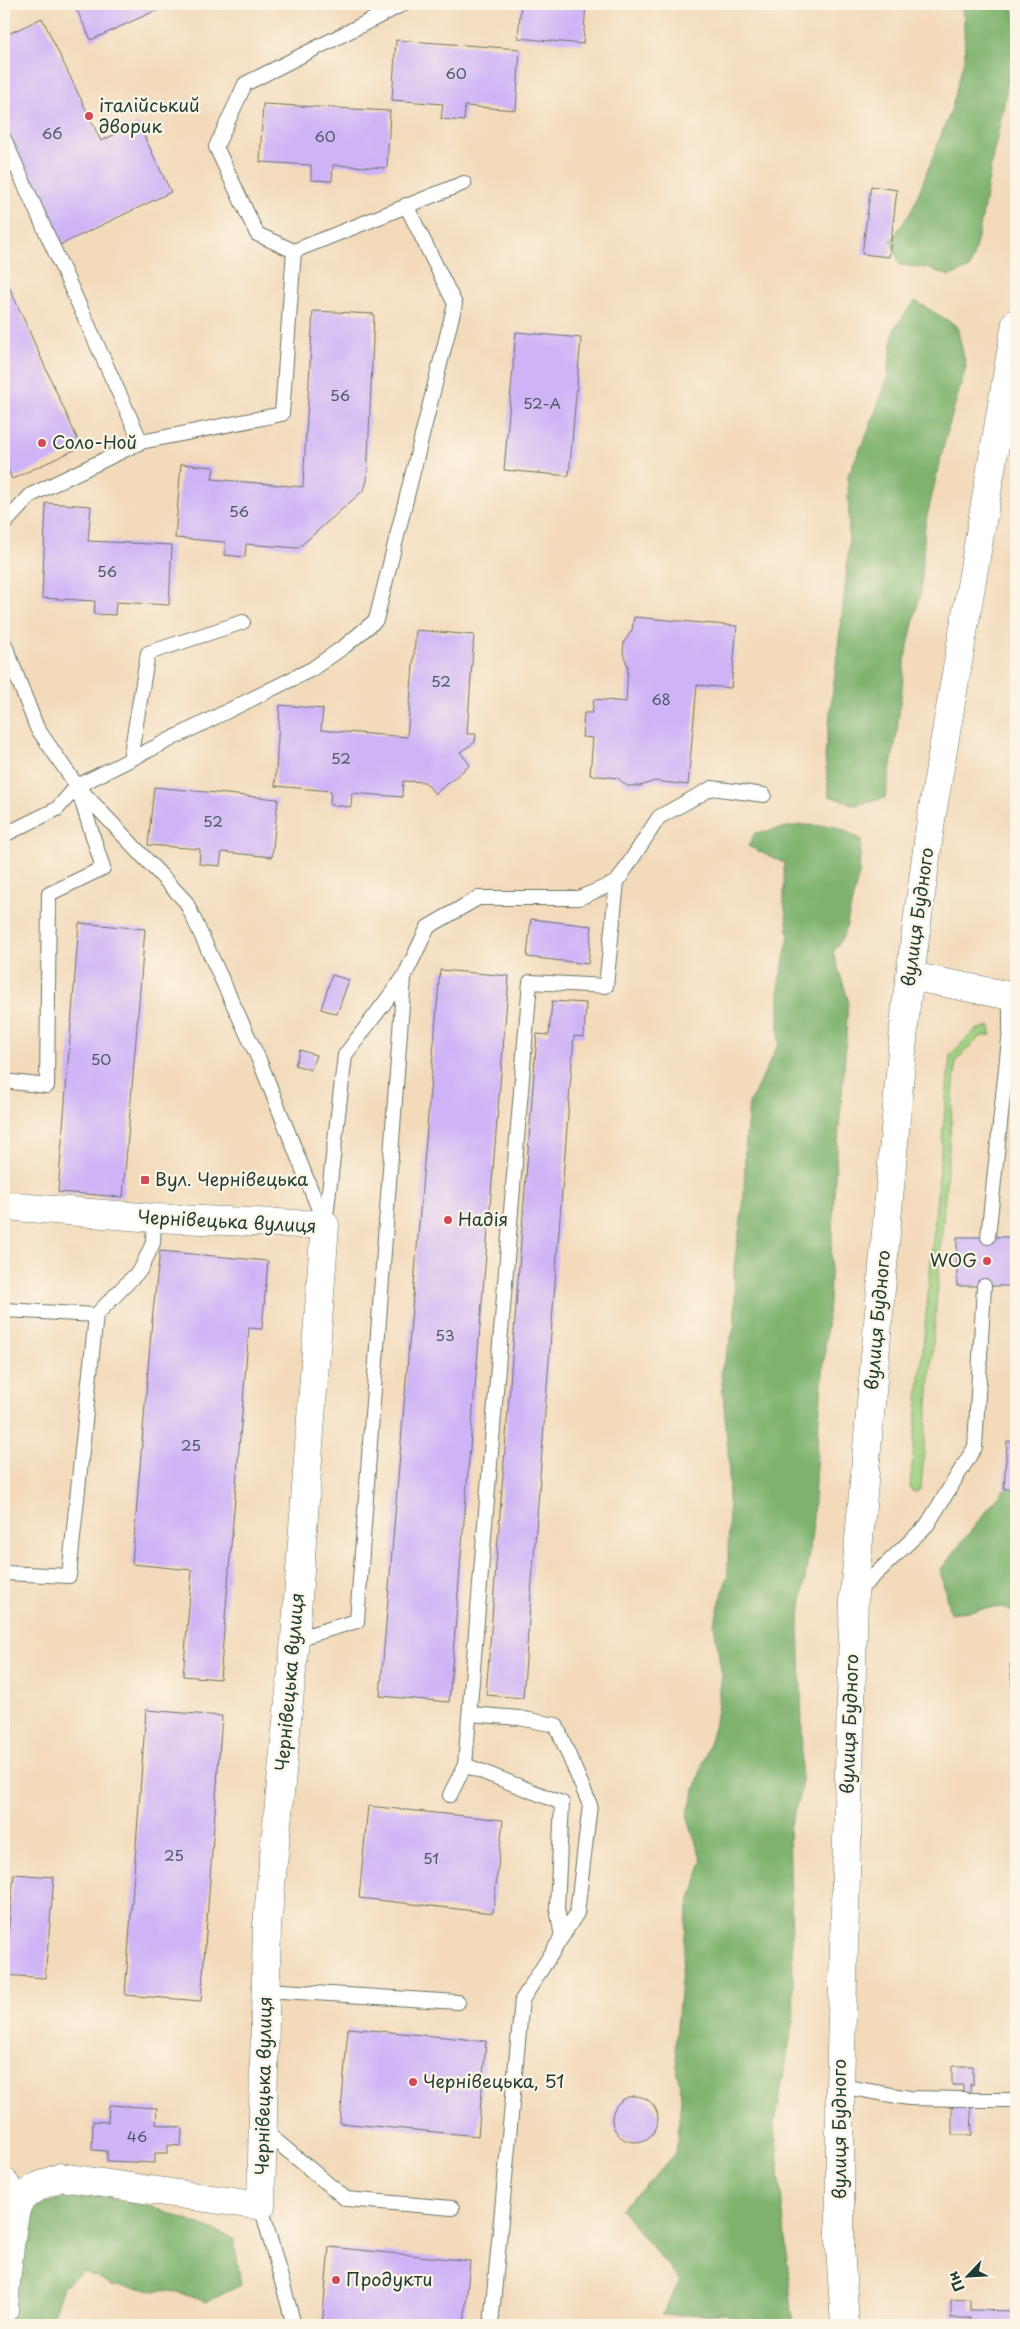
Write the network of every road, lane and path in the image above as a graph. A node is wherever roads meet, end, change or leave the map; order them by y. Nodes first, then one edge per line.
1 (403, 4) edge
2 (4, 139) edge
3 (464, 183) dead end
4 (406, 205) junction
5 (294, 251) junction
6 (1016, 323) edge
7 (141, 442) junction
8 (4, 524) edge
9 (242, 622) dead end
10 (4, 643) edge
11 (130, 759) junction
12 (77, 786) junction
13 (764, 796) dead end
14 (4, 835) edge
15 (617, 882) junction
16 (910, 976) junction
17 (404, 977) junction
18 (1013, 996) edge
19 (4, 1081) edge
20 (4, 1206) edge
21 (154, 1218) junction
22 (325, 1225) junction
23 (988, 1237) dead end
24 (984, 1286) dead end
25 (4, 1310) edge
26 (96, 1315) junction
27 (4, 1573) edge
28 (854, 1596) junction
29 (295, 1639) junction
30 (470, 1714) junction
31 (465, 1765) junction
32 (450, 1795) dead end
33 (562, 1937) junction
34 (266, 1990) junction
35 (458, 2002) dead end
36 (840, 2086) junction
37 (1016, 2100) edge
38 (262, 2130) junction
39 (10, 2193) edge
40 (261, 2206) junction
41 (452, 2208) dead end
42 (4, 2310) edge
43 (294, 2325) edge
44 (491, 2325) edge
45 (845, 2325) edge

1 - 5 lane
2 - 7 lane
3 - 4 lane
4 - 5 lane
4 - 11 lane
5 - 7 lane
6 - 16 main road, вулиця Будного
7 - 8 lane
9 - 11 lane
10 - 12 lane
11 - 12 lane
12 - 14 lane
12 - 19 lane
12 - 22 lane
13 - 15 lane
15 - 17 lane
15 - 30 lane
16 - 18 main road
16 - 28 main road, вулиця Будного
17 - 22 lane
17 - 29 lane
18 - 23 lane
20 - 21 main road, Чернівецька вулиця
21 - 22 main road, Чернівецька вулиця
21 - 26 lane
22 - 29 main road, Чернівецька вулиця
24 - 28 lane
25 - 26 lane
26 - 27 lane
28 - 36 main road, вулиця Будного
29 - 34 main road, Чернівецька вулиця
30 - 31 lane
30 - 33 lane
31 - 32 lane
31 - 33 lane
33 - 44 lane
34 - 35 lane
34 - 38 main road, Чернівецька вулиця
36 - 37 lane
36 - 45 main road, вулиця Будного
38 - 40 main road, Чернівецька вулиця
38 - 41 lane
39 - 40 main road
39 - 42 main road
40 - 43 lane

